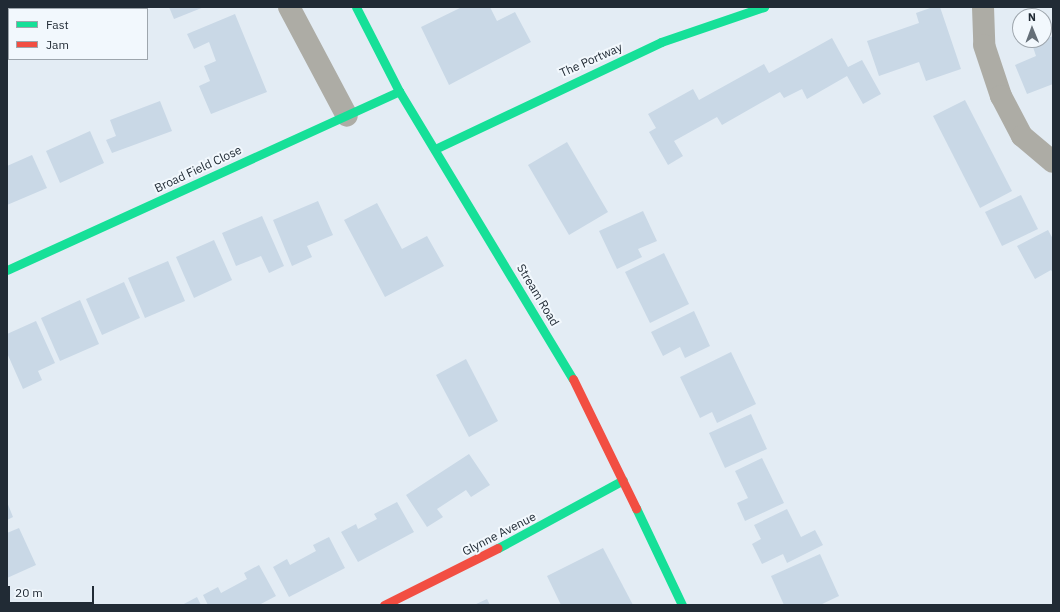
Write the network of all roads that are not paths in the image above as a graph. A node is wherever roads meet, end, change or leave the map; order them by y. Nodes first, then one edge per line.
1 (289, 7) edge
2 (356, 7) edge
3 (764, 7) edge
4 (982, 7) edge
5 (399, 91) junction
6 (347, 116) junction
7 (435, 149) junction
8 (1053, 162) edge
9 (7, 270) edge
10 (623, 480) junction
11 (384, 605) edge
12 (682, 605) edge

1 - 6 street
2 - 5 main road, Stream Road
3 - 7 main road, The Portway
4 - 8 street
5 - 6 main road, Broad Field Close
5 - 7 main road, Stream Road
6 - 9 main road, Broad Field Close
7 - 10 main road, Stream Road
10 - 11 main road, Glynne Avenue
10 - 12 main road, Stream Road

